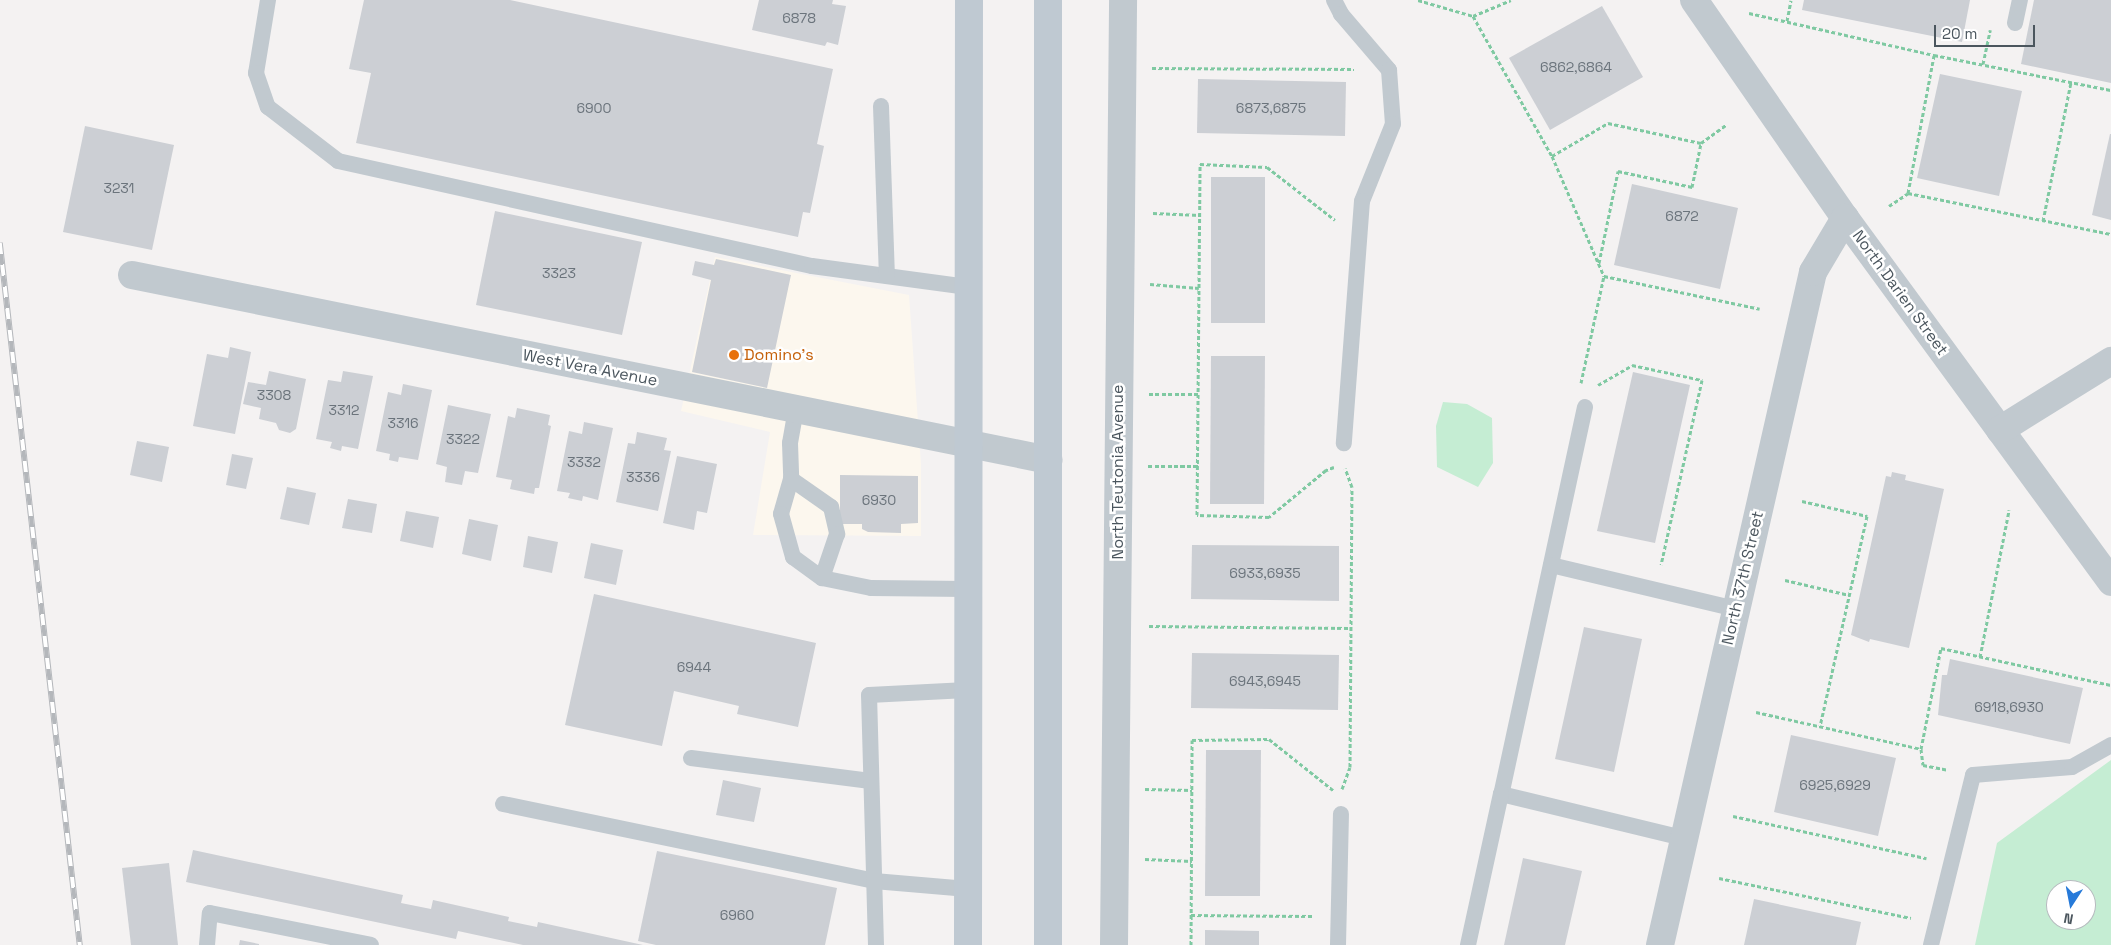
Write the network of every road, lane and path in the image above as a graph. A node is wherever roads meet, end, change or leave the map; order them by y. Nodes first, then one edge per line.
1 (268, 0) edge
2 (969, 0) edge
3 (1048, 0) edge
4 (1123, 0) edge
5 (1334, 0) edge
6 (1418, 0) edge
7 (1511, 0) edge
8 (1694, 0) edge
9 (1791, 0) edge
10 (2020, 0) edge
11 (1750, 13) dead end
12 (1473, 16) junction
13 (1787, 22) junction
14 (2015, 23) dead end
15 (1934, 55) junction
16 (1150, 68) dead end
17 (1389, 70) junction
18 (2071, 82) junction
19 (2111, 90) edge
20 (881, 106) dead end
21 (1728, 124) dead end
22 (1701, 143) junction
23 (1552, 156) junction
24 (1908, 193) junction
25 (1889, 206) dead end
26 (1149, 213) dead end
27 (1200, 215) junction
28 (1845, 218) junction
29 (2043, 221) junction
30 (2111, 234) edge
31 (1359, 239) junction
32 (1599, 264) junction
33 (132, 275) dead end
34 (887, 276) junction
35 (1604, 276) junction
36 (1148, 284) dead end
37 (968, 287) junction
38 (1199, 288) junction
39 (1760, 309) dead end
40 (2111, 361) edge
41 (1580, 385) junction
42 (1586, 387) dead end
43 (1592, 388) dead end
44 (1148, 394) dead end
45 (1198, 394) junction
46 (1585, 407) joint
47 (796, 410) junction
48 (2000, 430) junction
49 (1344, 442) dead end
50 (967, 444) junction
51 (1049, 460) junction
52 (1147, 466) dead end
53 (1198, 466) junction
54 (791, 479) junction
55 (1802, 501) dead end
56 (2009, 510) dead end
57 (1551, 565) junction
58 (822, 578) junction
59 (1784, 580) dead end
60 (2111, 582) edge
61 (967, 589) junction
62 (1656, 590) junction
63 (1849, 595) junction
64 (1735, 609) junction
65 (1145, 626) dead end
66 (1350, 628) junction
67 (1980, 657) junction
68 (2111, 685) edge
69 (968, 690) junction
70 (1756, 712) dead end
71 (1820, 726) junction
72 (2111, 745) edge
73 (1921, 749) junction
74 (691, 758) dead end
75 (1973, 775) junction
76 (871, 781) junction
77 (1144, 789) dead end
78 (1192, 790) junction
79 (1501, 794) junction
80 (503, 804) dead end
81 (1341, 814) dead end
82 (1733, 816) dead end
83 (1683, 838) junction
84 (1144, 859) dead end
85 (1192, 861) junction
86 (1951, 863) junction
87 (1719, 878) dead end
88 (874, 881) junction
89 (968, 889) junction
90 (1191, 915) junction
91 (1338, 916) junction
92 (1936, 924) junction
93 (206, 945) edge
94 (371, 945) edge
95 (876, 945) edge
96 (968, 945) edge
97 (1048, 945) edge
98 (1114, 945) edge
99 (1191, 945) edge
100 (1338, 945) edge
101 (1468, 945) edge
102 (1660, 945) edge
103 (1931, 945) edge

1 - 34 lane
2 - 37 main road
3 - 51 main road
4 - 98 street, North Teutonia Avenue
5 - 17 lane
6 - 12 path
7 - 12 path
8 - 28 street, North Darien Street
9 - 13 path
10 - 14 lane
11 - 13 path
12 - 23 path
13 - 15 path
15 - 18 path
15 - 24 path
16 - 17 path
17 - 31 lane
18 - 19 path
18 - 29 path
20 - 34 lane
21 - 22 path
22 - 23 path
22 - 32 path
23 - 32 path
24 - 25 path
24 - 29 path
26 - 27 path
27 - 31 path
27 - 38 path
28 - 48 street, North Darien Street
28 - 64 street, North 37th Street
29 - 30 path
31 - 49 lane
32 - 35 path
33 - 47 street, West Vera Avenue
34 - 37 lane
35 - 39 path
35 - 41 path
36 - 38 path
37 - 50 main road
38 - 45 path
40 - 48 street
41 - 42 path
41 - 46 path
43 - 62 path
44 - 45 path
45 - 53 path
46 - 57 lane
47 - 50 street, West Vera Avenue
47 - 54 lane
48 - 60 street, North Darien Street
50 - 51 street, West Vera Avenue
50 - 61 main road
51 - 97 main road
52 - 53 path
53 - 66 path
54 - 58 lane
54 - 58 lane
55 - 63 path
56 - 67 path
57 - 62 lane
57 - 79 lane
58 - 61 lane
59 - 63 path
61 - 69 main road
62 - 64 lane
63 - 71 path
64 - 83 street, North 37th Street
65 - 66 path
66 - 78 path
67 - 68 path
67 - 73 path
69 - 76 lane
69 - 89 main road
70 - 71 path
71 - 73 path
72 - 75 lane
73 - 75 path
74 - 76 lane
75 - 86 lane
76 - 88 lane
77 - 78 path
78 - 85 path
79 - 83 lane
79 - 101 lane
80 - 88 lane
81 - 91 lane
82 - 86 path
83 - 102 street, North 37th Street
84 - 85 path
85 - 90 path
86 - 92 lane
87 - 92 path
88 - 89 lane
88 - 95 lane
89 - 96 main road
90 - 91 path
90 - 99 path
91 - 100 lane
92 - 103 lane
93 - 94 lane

